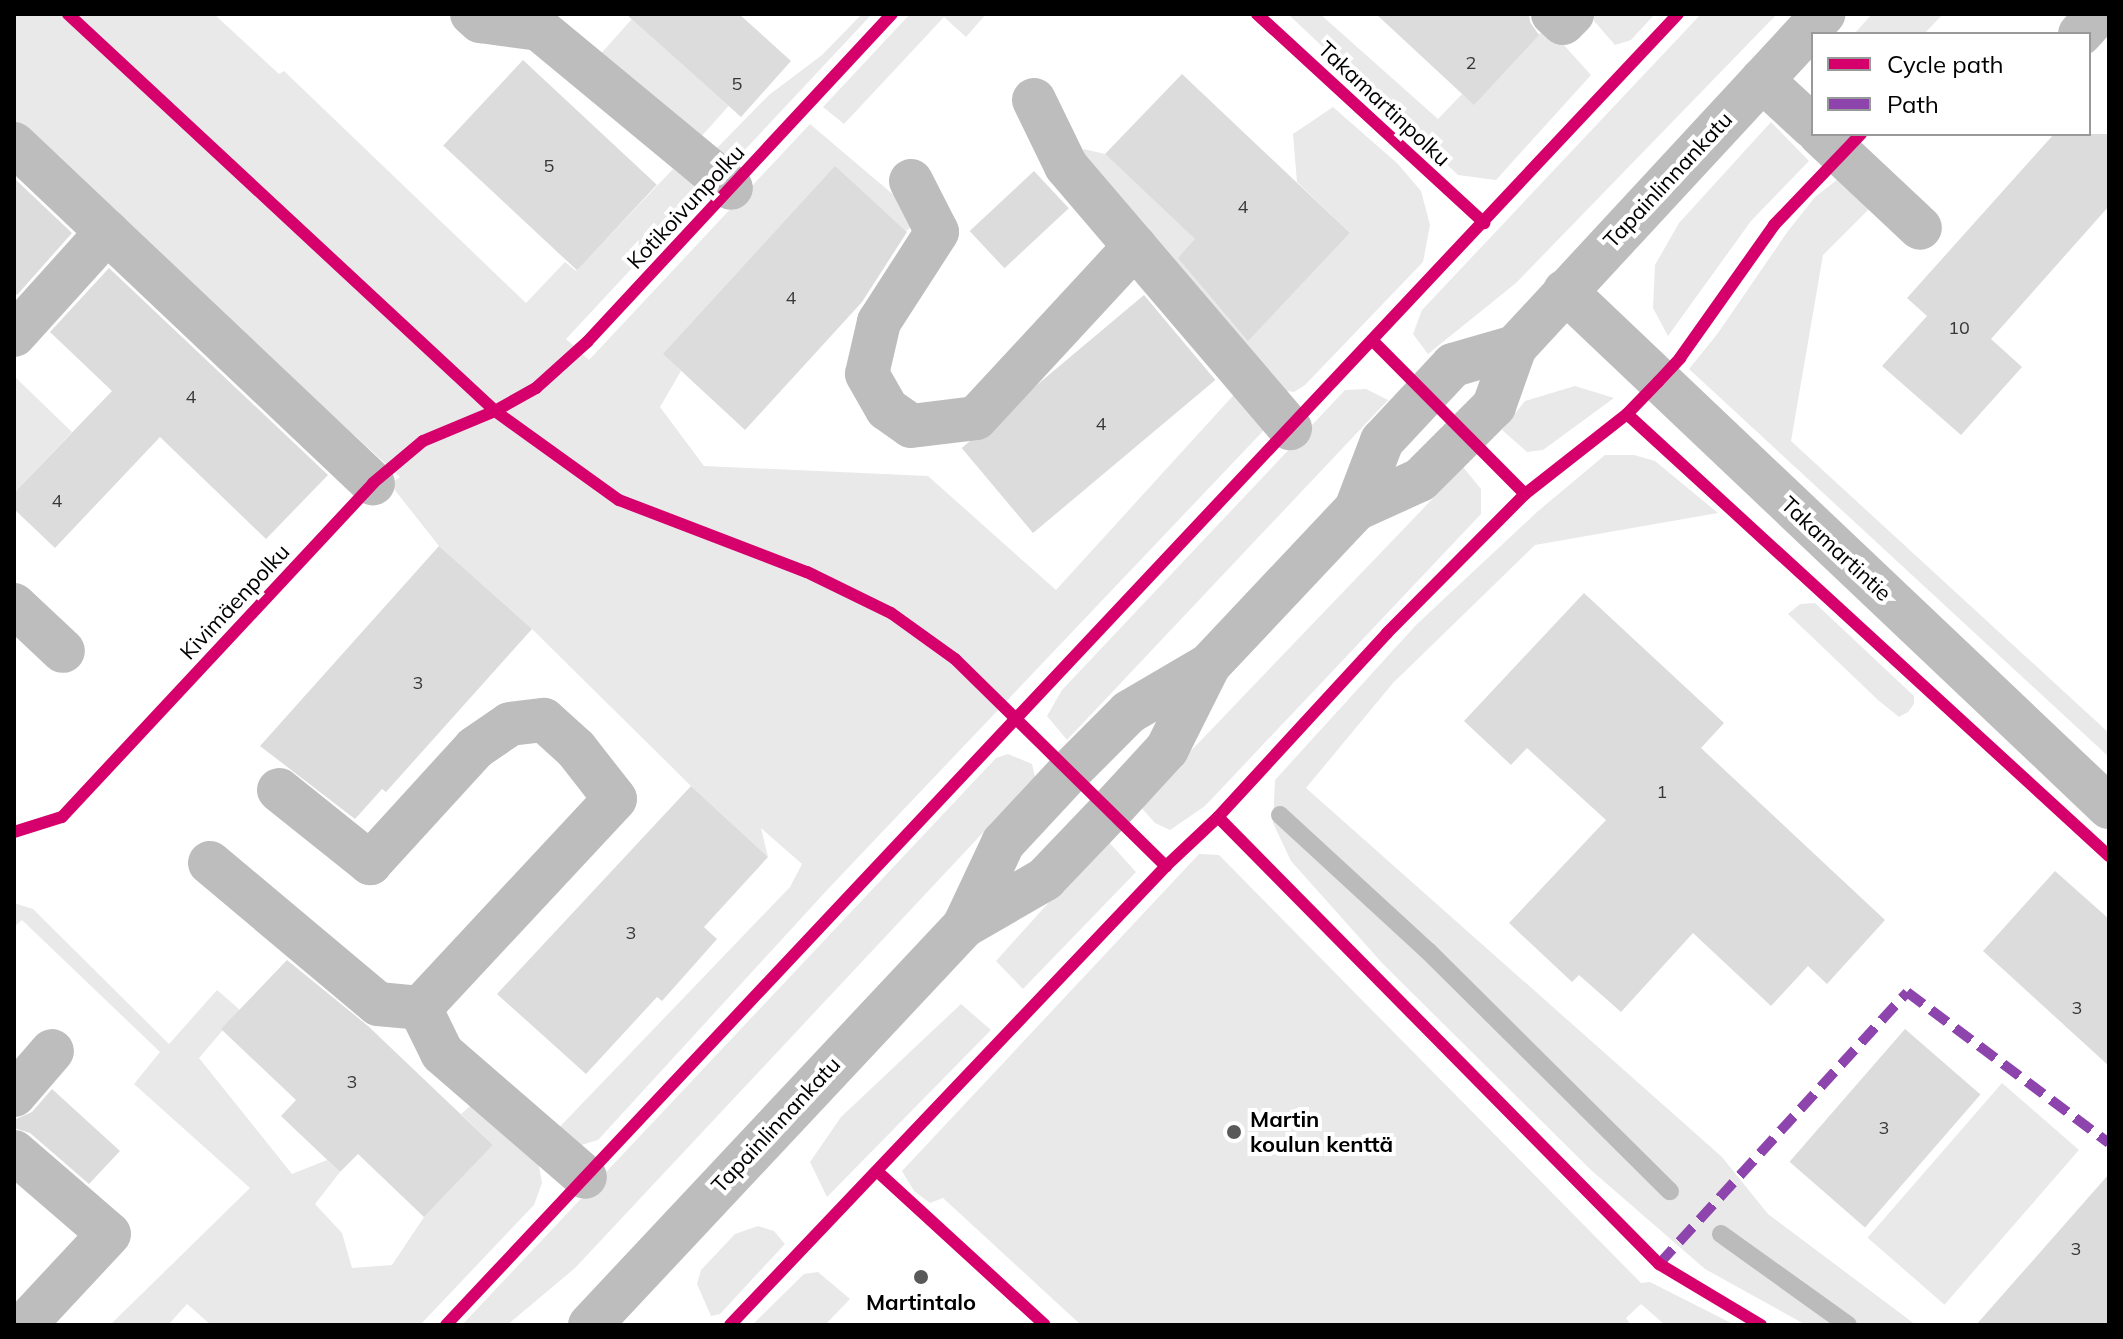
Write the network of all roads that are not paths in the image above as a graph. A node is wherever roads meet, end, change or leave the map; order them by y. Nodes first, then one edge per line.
1 (472, 14) edge
2 (1553, 14) edge
3 (1572, 14) edge
4 (1823, 14) edge
5 (2098, 14) edge
6 (2082, 32) edge
7 (1762, 80) junction
8 (1034, 100) dead end
9 (1811, 125) edge
10 (1822, 136) edge
11 (14, 144) edge
12 (911, 181) dead end
13 (731, 188) dead end
14 (1920, 228) dead end
15 (107, 232) junction
16 (1135, 246) junction
17 (1565, 291) junction
18 (14, 335) edge
19 (1515, 347) junction
20 (1290, 428) dead end
21 (373, 483) dead end
22 (1356, 509) junction
23 (14, 605) edge
24 (63, 651) dead end
25 (279, 790) dead end
26 (2109, 807) edge
27 (210, 863) dead end
28 (420, 1008) junction
29 (52, 1051) dead end
30 (14, 1095) edge
31 (14, 1152) edge
32 (585, 1177) dead end
33 (24, 1325) edge
34 (590, 1325) edge

1 - 13 street
2 - 3 street
4 - 7 street, Tapainlinnankatu
5 - 6 street
7 - 9 street
7 - 17 street, Tapainlinnankatu
8 - 16 street
10 - 14 street
11 - 15 street
12 - 16 street
15 - 18 street
15 - 21 street
16 - 20 street
17 - 19 street, Tapainlinnankatu
17 - 26 street, Takamartintie
19 - 22 street, Tapainlinnankatu
19 - 22 street, Tapainlinnankatu
22 - 34 street, Tapainlinnankatu
23 - 24 street
25 - 28 street
27 - 28 street
28 - 32 street
29 - 30 street
31 - 33 street

